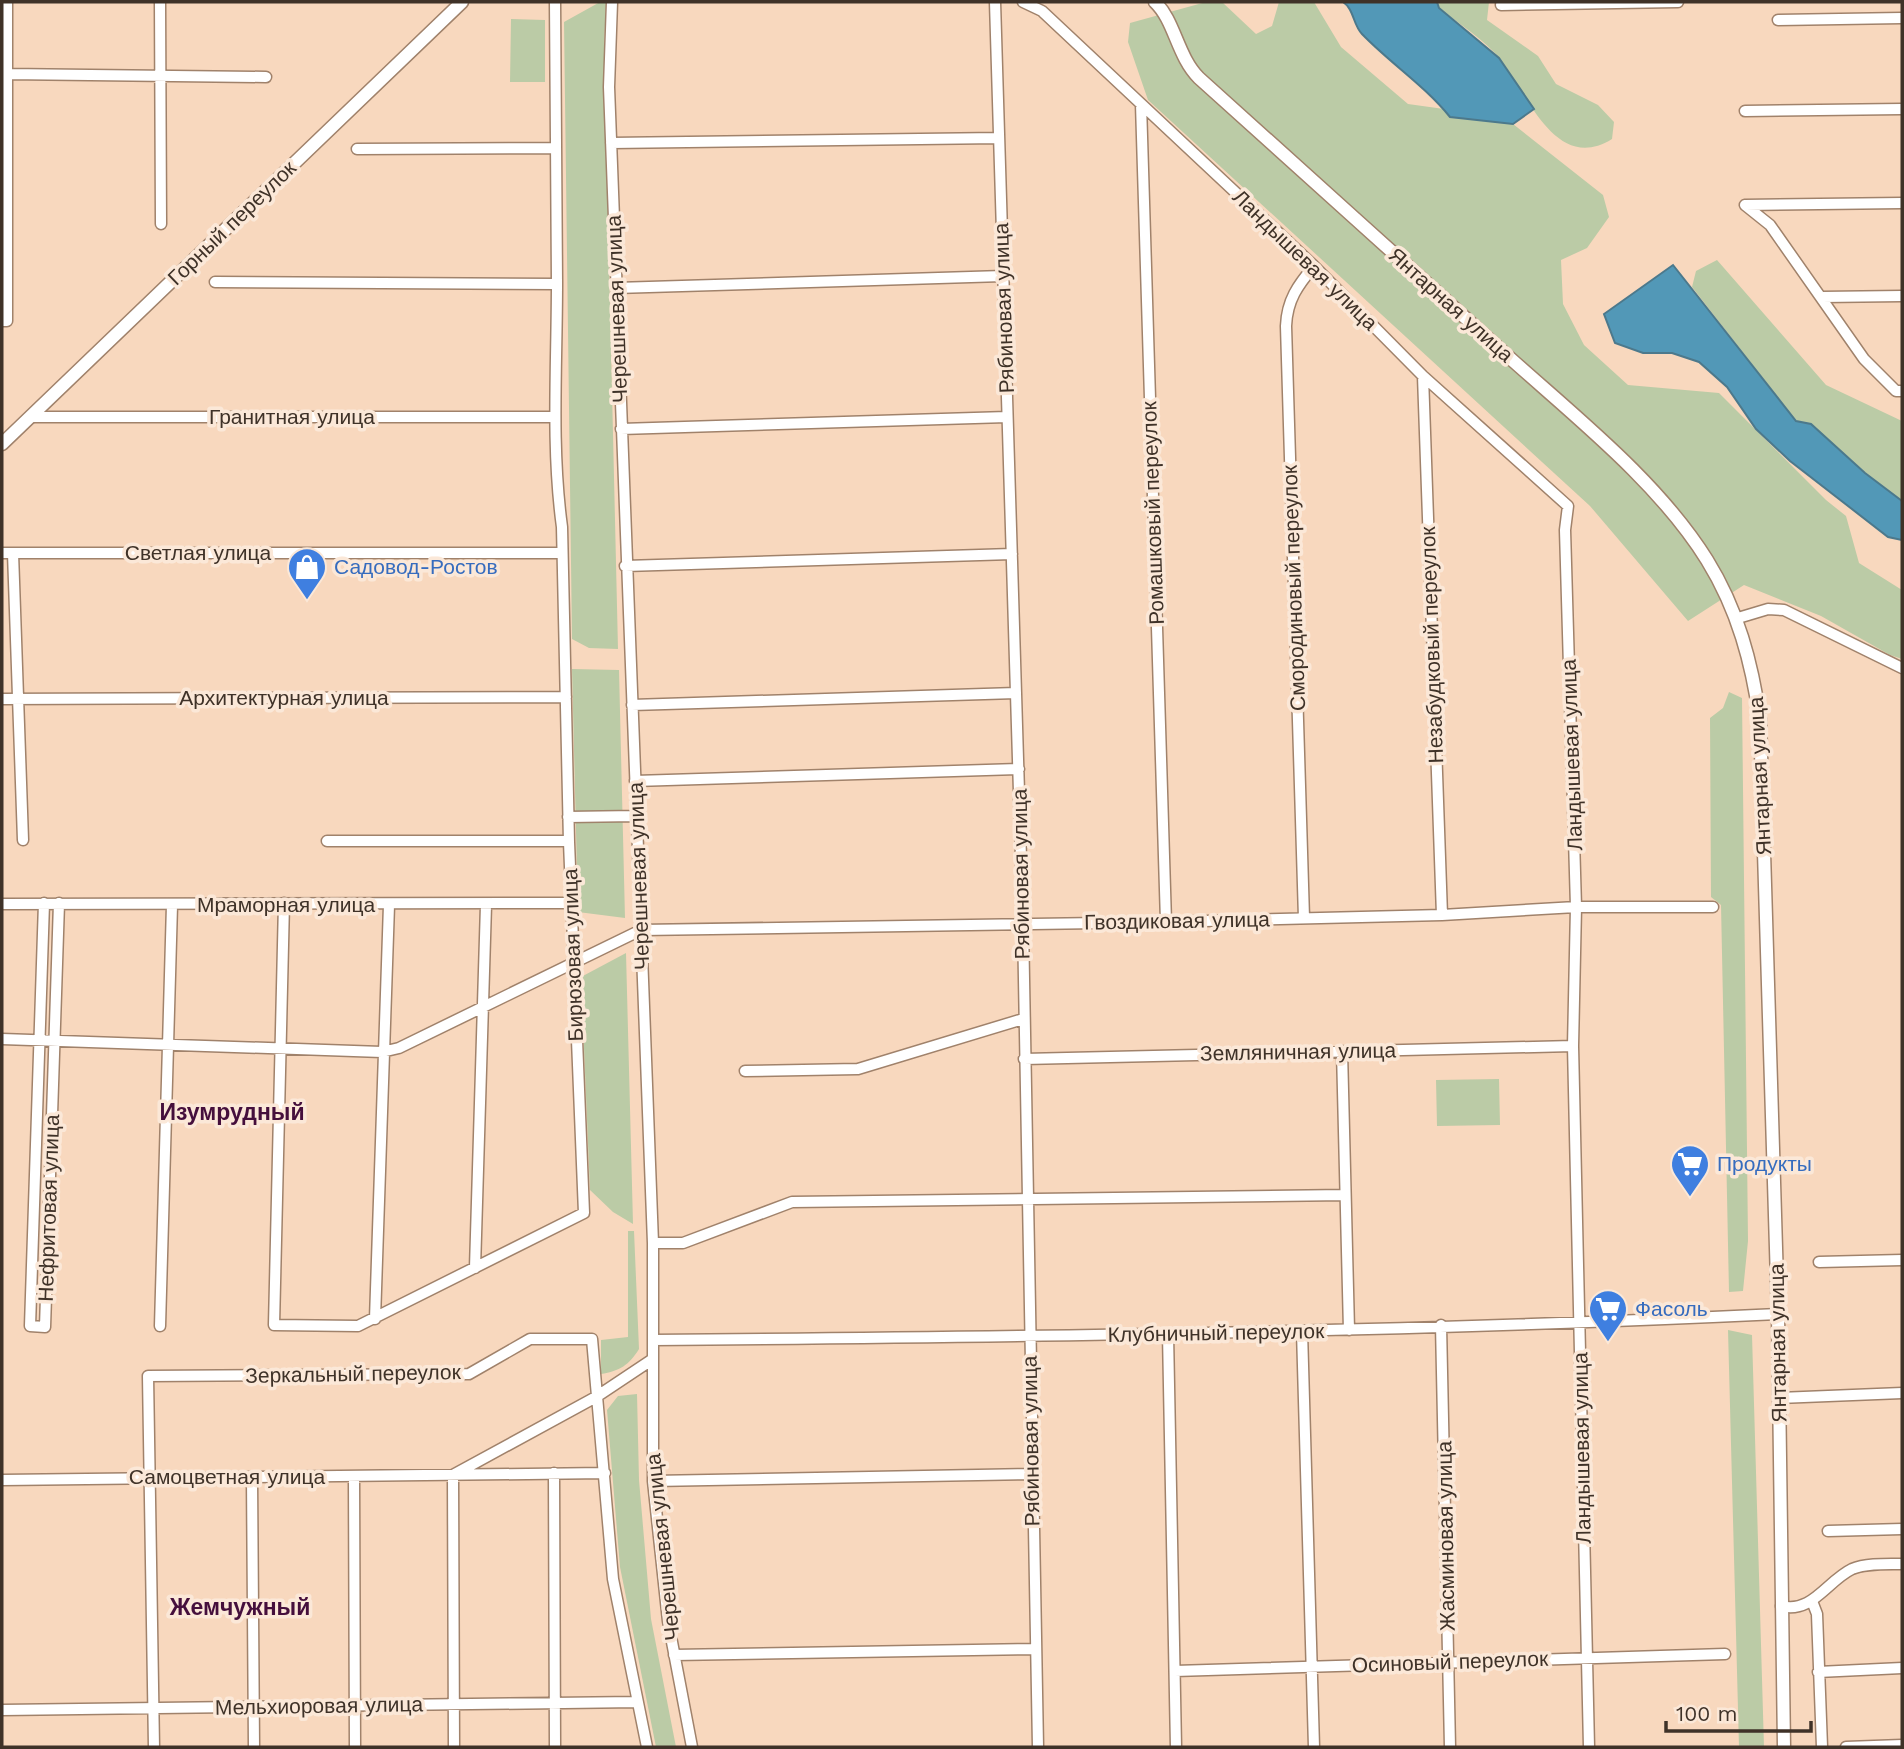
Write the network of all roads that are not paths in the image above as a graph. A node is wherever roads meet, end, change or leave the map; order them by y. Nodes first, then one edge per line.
1 (6, 2) edge
2 (160, 2) edge
3 (462, 2) edge
4 (555, 2) edge
5 (612, 2) edge
6 (995, 2) edge
7 (1023, 2) edge
8 (1157, 2) edge
9 (1678, 2) edge
10 (1501, 5) dead end
11 (1902, 18) edge
12 (1778, 20) dead end
13 (7, 74) junction
14 (160, 77) junction
15 (266, 77) dead end
16 (1141, 104) junction
17 (1902, 108) edge
18 (1745, 111) dead end
19 (999, 138) junction
20 (611, 143) junction
21 (555, 148) junction
22 (357, 149) dead end
23 (1902, 203) edge
24 (161, 224) dead end
25 (1314, 266) junction
26 (1003, 276) junction
27 (215, 282) dead end
28 (557, 284) junction
29 (616, 288) junction
30 (1902, 296) edge
31 (1822, 297) junction
32 (4, 321) edge
33 (1423, 376) junction
34 (1899, 391) edge
35 (30, 417) junction
36 (554, 417) junction
37 (1007, 417) junction
38 (621, 429) junction
39 (2, 444) edge
40 (7, 553) edge
41 (561, 553) junction
42 (1012, 554) junction
43 (625, 566) junction
44 (1738, 618) junction
45 (1902, 668) edge
46 (1016, 693) junction
47 (566, 697) junction
48 (2, 699) edge
49 (18, 699) junction
50 (632, 705) junction
51 (1019, 769) junction
52 (635, 781) junction
53 (636, 816) junction
54 (568, 817) junction
55 (23, 840) dead end
56 (327, 841) dead end
57 (569, 841) junction
58 (44, 903) junction
59 (59, 903) junction
60 (284, 903) junction
61 (571, 903) junction
62 (2, 904) edge
63 (172, 905) junction
64 (389, 905) junction
65 (486, 905) junction
66 (1713, 906) dead end
67 (1576, 907) junction
68 (1442, 915) junction
69 (1304, 918) junction
70 (1166, 922) junction
71 (1023, 924) junction
72 (641, 930) junction
73 (573, 965) junction
74 (485, 1004) junction
75 (1023, 1019) junction
76 (2, 1039) edge
77 (40, 1040) junction
78 (54, 1040) junction
79 (169, 1045) junction
80 (1573, 1046) junction
81 (280, 1048) junction
82 (1342, 1051) junction
83 (382, 1052) junction
84 (1024, 1059) junction
85 (745, 1071) dead end
86 (1345, 1195) junction
87 (1026, 1200) junction
88 (653, 1243) junction
89 (1902, 1260) edge
90 (1819, 1262) dead end
91 (475, 1268) junction
92 (1778, 1314) junction
93 (375, 1319) junction
94 (1579, 1321) junction
95 (1441, 1325) junction
96 (160, 1326) dead end
97 (1302, 1331) junction
98 (1349, 1331) junction
99 (1168, 1334) junction
100 (1029, 1337) junction
101 (653, 1340) junction
102 (653, 1359) junction
103 (1902, 1393) edge
104 (596, 1397) junction
105 (1779, 1398) junction
106 (554, 1473) junction
107 (605, 1473) junction
108 (1032, 1474) junction
109 (453, 1475) junction
110 (354, 1476) junction
111 (149, 1477) junction
112 (252, 1478) junction
113 (2, 1480) edge
114 (653, 1481) junction
115 (1902, 1529) edge
116 (1828, 1531) dead end
117 (1902, 1564) edge
118 (1812, 1601) junction
119 (1781, 1606) junction
120 (1036, 1649) junction
121 (1726, 1654) dead end
122 (674, 1655) junction
123 (1587, 1658) junction
124 (1448, 1663) junction
125 (1312, 1666) junction
126 (1902, 1668) edge
127 (1175, 1671) junction
128 (1818, 1672) junction
129 (554, 1702) junction
130 (637, 1702) junction
131 (453, 1704) junction
132 (354, 1705) junction
133 (253, 1706) junction
134 (2, 1710) edge
135 (154, 1710) junction
136 (1902, 1745) edge
137 (154, 1747) edge
138 (254, 1747) edge
139 (355, 1747) edge
140 (454, 1747) edge
141 (555, 1747) edge
142 (648, 1747) edge
143 (692, 1747) edge
144 (1038, 1747) edge
145 (1176, 1747) edge
146 (1314, 1747) edge
147 (1450, 1747) edge
148 (1589, 1747) edge
149 (1784, 1747) edge
150 (1822, 1747) edge
151 (1846, 1747) edge

1 - 13 street
2 - 14 street
3 - 35 street, Горный переулок
4 - 21 street, Бирюзовая улица
5 - 20 street, Черешневая улица
6 - 19 street, Рябиновая улица
7 - 16 street, Ландышевая улица
8 - 44 street, Янтарная улица
9 - 10 street
11 - 12 street
13 - 14 street
13 - 32 street
14 - 15 street
14 - 24 street
16 - 25 street, Ландышевая улица
16 - 70 street, Ромашковый переулок
17 - 18 street
19 - 20 street
19 - 26 street, Рябиновая улица
20 - 29 street, Черешневая улица
21 - 22 street
21 - 28 street, Бирюзовая улица
23 - 31 street
25 - 33 street, Ландышевая улица
25 - 69 street, Смородиновый переулок
26 - 29 street
26 - 37 street, Рябиновая улица
27 - 28 street
28 - 36 street, Бирюзовая улица
29 - 38 street, Черешневая улица
30 - 31 street
31 - 34 street
33 - 67 street, Ландышевая улица
33 - 68 street, Незабудковый переулок
35 - 36 street, Гранитная улица
35 - 39 street, Горный переулок
36 - 41 street, Бирюзовая улица
37 - 38 street
37 - 42 street, Рябиновая улица
38 - 43 street, Черешневая улица
40 - 41 street, Светлая улица
40 - 49 street
41 - 47 street, Бирюзовая улица
42 - 43 street
42 - 46 street, Рябиновая улица
43 - 50 street, Черешневая улица
44 - 45 street
44 - 92 street, Янтарная улица
46 - 50 street
46 - 51 street, Рябиновая улица
47 - 49 street, Архитектурная улица
47 - 54 street, Бирюзовая улица
48 - 49 street, Архитектурная улица
49 - 55 street
50 - 52 street, Черешневая улица
51 - 52 street
51 - 71 street, Рябиновая улица
52 - 53 street, Черешневая улица
53 - 54 street
53 - 72 street, Черешневая улица
54 - 57 street, Бирюзовая улица
56 - 57 street
57 - 61 street, Бирюзовая улица
58 - 59 street, Мраморная улица
58 - 62 street, Мраморная улица
58 - 77 street, Нефритовая улица
59 - 63 street, Мраморная улица
59 - 78 street, Нефритовая улица
60 - 63 street, Мраморная улица
60 - 64 street, Мраморная улица
60 - 81 street
61 - 65 street, Мраморная улица
61 - 73 street, Бирюзовая улица
63 - 79 street
64 - 65 street, Мраморная улица
64 - 83 street
65 - 74 street
66 - 67 street, Гвоздиковая улица
67 - 68 street, Гвоздиковая улица
67 - 80 street, Ландышевая улица
68 - 69 street, Гвоздиковая улица
69 - 70 street, Гвоздиковая улица
70 - 71 street, Гвоздиковая улица
71 - 72 street, Гвоздиковая улица
71 - 75 street, Рябиновая улица
72 - 73 street
72 - 88 street, Черешневая улица
73 - 74 street
73 - 91 street, Бирюзовая улица
74 - 83 street
74 - 91 street
75 - 84 street, Рябиновая улица
75 - 85 street
76 - 77 street
77 - 78 street
77 - 78 street, Нефритовая улица
78 - 79 street
79 - 81 street
79 - 96 street
80 - 82 street, Земляничная улица
80 - 94 street, Ландышевая улица
81 - 83 street
81 - 93 street
82 - 84 street, Земляничная улица
82 - 86 street
83 - 93 street
84 - 87 street, Рябиновая улица
86 - 87 street
86 - 98 street
87 - 88 street
87 - 100 street, Рябиновая улица
88 - 101 street, Черешневая улица
89 - 90 street
91 - 93 street
92 - 94 street, Клубничный переулок
92 - 105 street, Янтарная улица
94 - 95 street, Клубничный переулок
94 - 123 street, Ландышевая улица
95 - 98 street, Клубничный переулок
95 - 124 street, Жасминовая улица
97 - 98 street, Клубничный переулок
97 - 99 street, Клубничный переулок
97 - 125 street
99 - 100 street, Клубничный переулок
99 - 127 street
100 - 101 street, Клубничный переулок
100 - 108 street, Рябиновая улица
101 - 102 street, Черешневая улица
102 - 104 street, Самоцветная улица
102 - 114 street, Черешневая улица
103 - 105 street
104 - 107 street
104 - 109 street, Самоцветная улица
104 - 111 street, Зеркальный переулок
105 - 119 street, Янтарная улица
106 - 107 street, Самоцветная улица
106 - 109 street, Самоцветная улица
106 - 129 street
107 - 130 street
108 - 114 street
108 - 120 street, Рябиновая улица
109 - 110 street, Самоцветная улица
109 - 131 street
110 - 112 street, Самоцветная улица
110 - 132 street
111 - 112 street, Самоцветная улица
111 - 113 street, Самоцветная улица
111 - 135 street
112 - 133 street
114 - 122 street, Черешневая улица
115 - 116 street
117 - 118 street
118 - 119 street
118 - 128 street
119 - 149 street, Янтарная улица
120 - 122 street
120 - 144 street, Рябиновая улица
121 - 123 street, Осиновый переулок
122 - 143 street, Черешневая улица
123 - 124 street, Осиновый переулок
123 - 148 street, Ландышевая улица
124 - 125 street, Осиновый переулок
124 - 147 street, Жасминовая улица
125 - 127 street, Осиновый переулок
125 - 146 street
126 - 128 street
127 - 145 street
128 - 150 street
129 - 130 street, Мельхиоровая улица
129 - 131 street, Мельхиоровая улица
129 - 141 street
130 - 142 street
131 - 132 street, Мельхиоровая улица
131 - 140 street
132 - 133 street, Мельхиоровая улица
132 - 139 street
133 - 135 street, Мельхиоровая улица
133 - 138 street
134 - 135 street, Мельхиоровая улица
135 - 137 street
136 - 151 street

